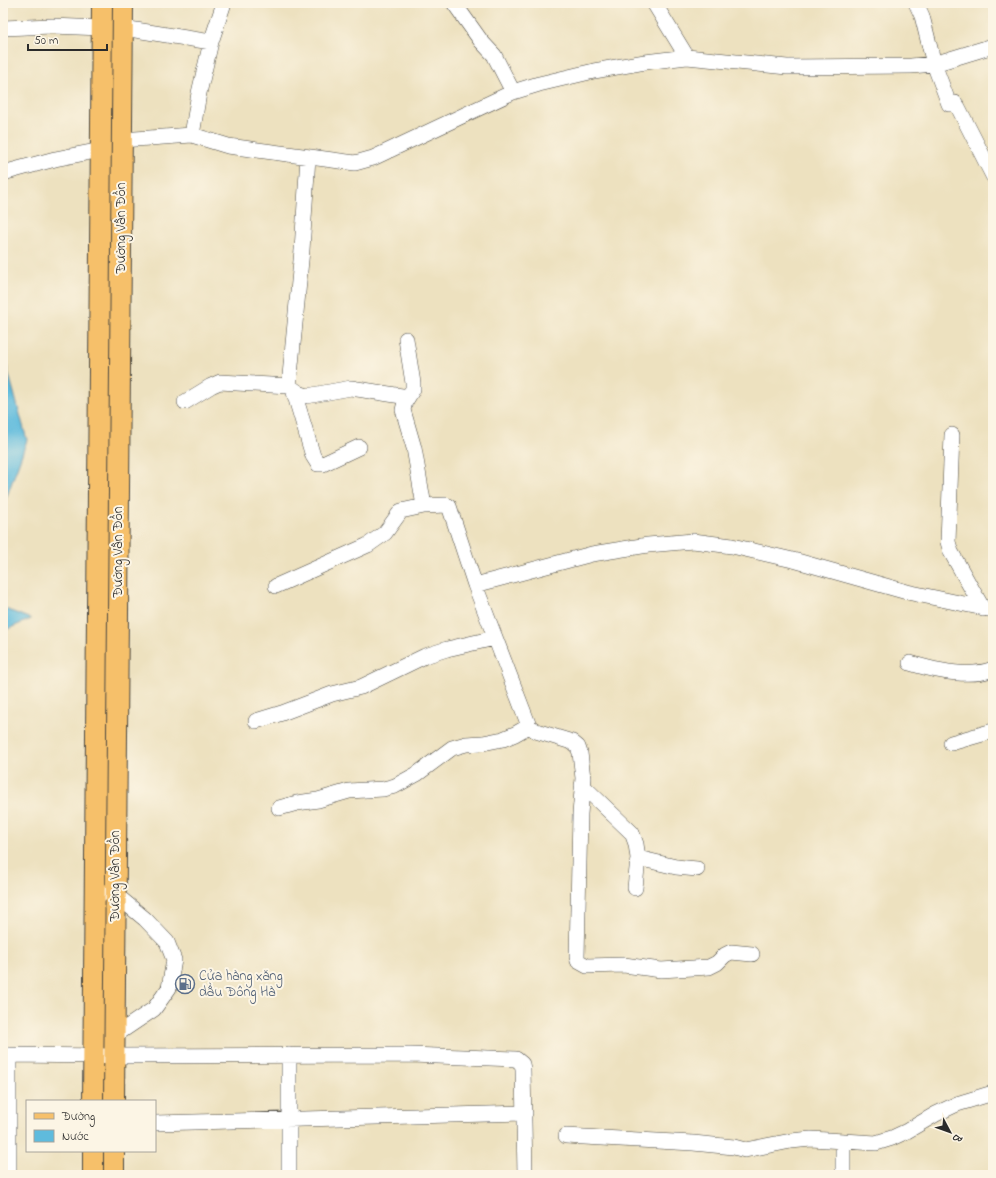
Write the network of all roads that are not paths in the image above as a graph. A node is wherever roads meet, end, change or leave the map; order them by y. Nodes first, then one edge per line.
1 (102, 3) edge
2 (123, 3) edge
3 (224, 3) edge
4 (454, 3) edge
5 (654, 3) edge
6 (916, 3) edge
7 (3, 28) edge
8 (102, 28) junction
9 (123, 28) junction
10 (211, 42) junction
11 (993, 46) edge
12 (687, 57) junction
13 (934, 64) junction
14 (513, 92) junction
15 (192, 134) junction
16 (121, 140) junction
17 (101, 150) junction
18 (308, 157) junction
19 (3, 173) edge
20 (993, 176) edge
21 (406, 339) dead end
22 (291, 387) junction
23 (408, 397) junction
24 (185, 402) dead end
25 (952, 434) dead end
26 (98, 444) junction
27 (119, 444) junction
28 (359, 447) dead end
29 (424, 506) junction
30 (475, 585) junction
31 (276, 586) dead end
32 (988, 610) edge
33 (495, 638) junction
34 (910, 663) dead end
35 (993, 669) edge
36 (256, 722) dead end
37 (529, 726) junction
38 (993, 731) edge
39 (951, 743) dead end
40 (582, 785) junction
41 (279, 808) dead end
42 (638, 858) junction
43 (697, 869) dead end
44 (635, 888) dead end
45 (95, 892) junction
46 (115, 894) junction
47 (752, 954) dead end
48 (114, 1036) junction
49 (289, 1055) junction
50 (6, 1056) edge
51 (94, 1056) junction
52 (114, 1056) junction
53 (993, 1092) edge
54 (93, 1100) edge
55 (114, 1100) edge
56 (525, 1113) junction
57 (289, 1120) junction
58 (156, 1123) edge
59 (566, 1136) dead end
60 (843, 1141) junction
61 (93, 1152) edge
62 (114, 1152) edge
63 (9, 1175) edge
64 (93, 1175) edge
65 (114, 1175) edge
66 (289, 1175) edge
67 (525, 1175) edge
68 (842, 1175) edge

1 - 8 main road, Đường Vân Đồn
2 - 9 main road, Đường Vân Đồn
3 - 10 street
4 - 14 street
5 - 12 street
6 - 13 street
7 - 8 street
8 - 17 main road, Đường Vân Đồn
9 - 10 street
9 - 16 main road, Đường Vân Đồn
10 - 15 street
11 - 13 street
12 - 13 street
12 - 14 street
13 - 20 street
14 - 18 street
15 - 16 street
15 - 18 street
16 - 27 main road, Đường Vân Đồn
17 - 19 street
17 - 26 main road, Đường Vân Đồn
18 - 22 street
21 - 23 street
22 - 23 street
22 - 24 street
22 - 28 street
23 - 29 street
25 - 32 street
26 - 27 main road
26 - 45 main road, Đường Vân Đồn
27 - 46 main road, Đường Vân Đồn
29 - 30 street
29 - 31 street
30 - 32 street
30 - 33 street
33 - 36 street
33 - 37 street
34 - 35 street
37 - 40 street
37 - 41 street
38 - 39 street
40 - 42 street
40 - 47 street
42 - 43 street
42 - 44 street
45 - 46 street
45 - 51 main road, Đường Vân Đồn
46 - 48 main road, Đường Vân Đồn
46 - 48 street
48 - 52 main road, Đường Vân Đồn
49 - 52 street
49 - 56 street
49 - 57 street
50 - 51 street
50 - 63 street
51 - 52 street
51 - 54 main road, Đường Vân Đồn
52 - 55 main road, Đường Vân Đồn
53 - 60 street
56 - 57 street
56 - 67 street
57 - 58 street
57 - 66 street
59 - 60 street
60 - 68 street
61 - 64 main road
62 - 65 main road

